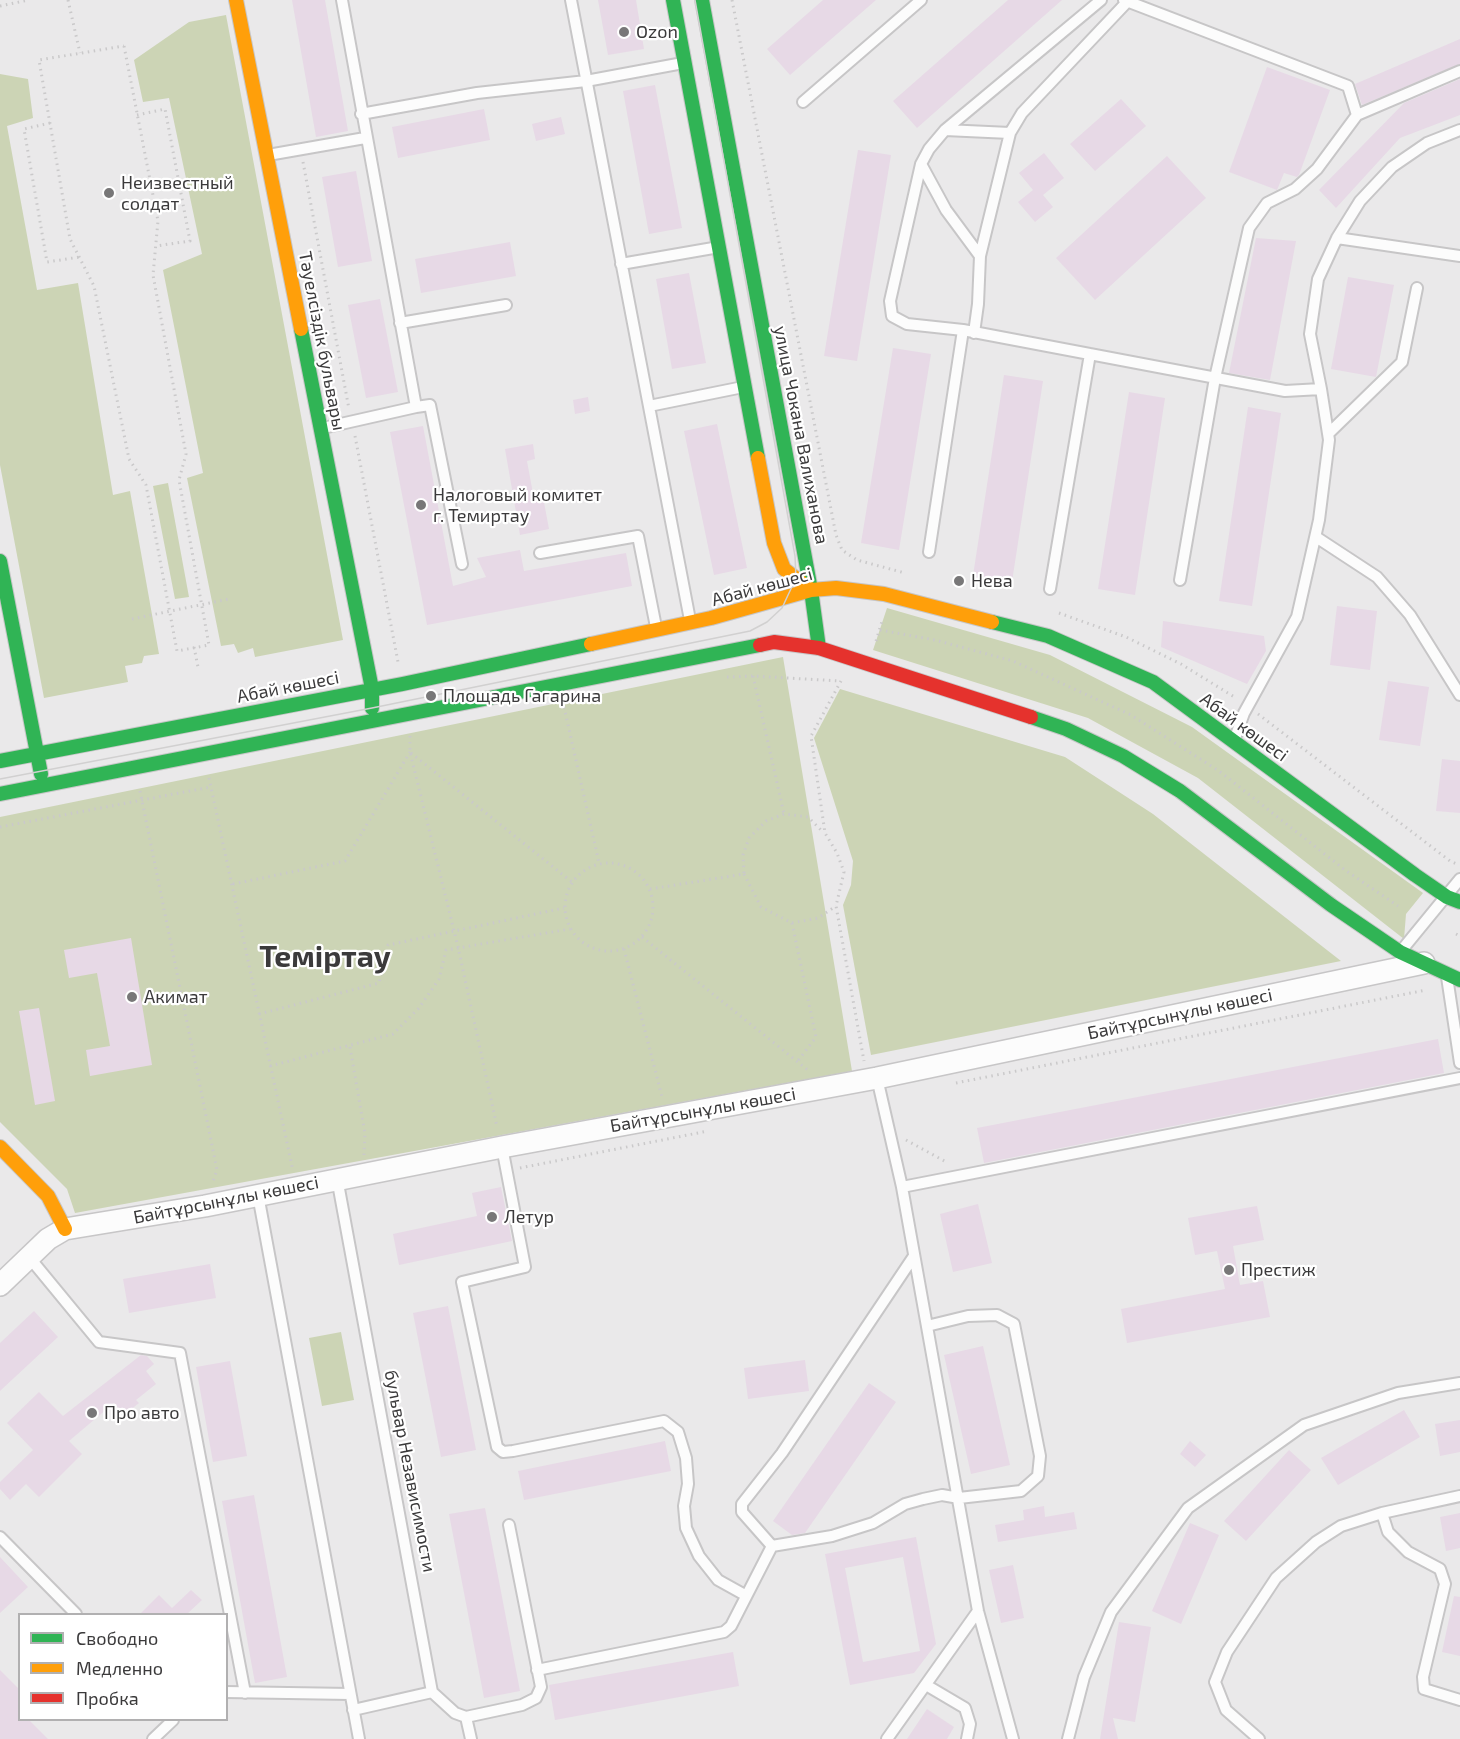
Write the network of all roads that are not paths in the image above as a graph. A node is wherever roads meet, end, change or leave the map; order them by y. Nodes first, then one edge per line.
1 (236, 0) edge
2 (342, 0) edge
3 (571, 0) edge
4 (673, 0) edge
5 (702, 0) edge
6 (921, 0) edge
7 (1101, 0) edge
8 (1126, 1) edge
9 (686, 63) junction
10 (1460, 71) edge
11 (586, 81) junction
12 (803, 102) dead end
13 (361, 114) junction
14 (1357, 115) junction
15 (945, 130) junction
16 (1460, 130) edge
17 (1010, 133) junction
18 (365, 138) junction
19 (268, 155) junction
20 (921, 164) junction
21 (1337, 238) junction
22 (721, 247) junction
23 (980, 256) junction
24 (1460, 256) edge
25 (621, 264) junction
26 (1417, 288) dead end
27 (506, 305) dead end
28 (400, 323) junction
29 (969, 331) junction
30 (1090, 354) junction
31 (1215, 378) junction
32 (746, 386) junction
33 (1321, 389) junction
34 (649, 406) junction
35 (416, 408) junction
36 (320, 428) junction
37 (1328, 434) junction
38 (1316, 537) junction
39 (802, 538) junction
40 (774, 543) junction
41 (929, 552) dead end
42 (540, 553) dead end
43 (0, 561) edge
44 (818, 563) dead end
45 (462, 564) dead end
46 (836, 572) dead end
47 (1180, 580) dead end
48 (1050, 589) dead end
49 (811, 590) junction
50 (888, 595) junction
51 (752, 607) junction
52 (690, 623) junction
53 (657, 630) junction
54 (819, 648) junction
55 (372, 690) junction
56 (1460, 695) edge
57 (369, 723) junction
58 (1233, 742) junction
59 (37, 753) junction
60 (0, 760) edge
61 (44, 786) junction
62 (0, 794) edge
63 (1460, 879) edge
64 (1454, 900) edge
65 (1400, 952) junction
66 (1424, 963) junction
67 (1447, 974) junction
68 (1460, 980) edge
69 (1460, 1063) edge
70 (877, 1078) junction
71 (1460, 1078) edge
72 (0, 1147) edge
73 (502, 1147) junction
74 (337, 1178) junction
75 (902, 1187) junction
76 (258, 1195) junction
77 (65, 1229) junction
78 (914, 1256) junction
79 (30, 1257) junction
80 (0, 1285) edge
81 (927, 1326) junction
82 (1460, 1383) edge
83 (1460, 1496) edge
84 (959, 1498) junction
85 (1382, 1513) junction
86 (509, 1525) dead end
87 (0, 1537) edge
88 (772, 1546) junction
89 (745, 1596) junction
90 (978, 1611) junction
91 (75, 1613) edge
92 (537, 1670) junction
93 (926, 1685) junction
94 (228, 1692) edge
95 (432, 1692) junction
96 (245, 1693) junction
97 (350, 1694) junction
98 (1460, 1700) edge
99 (353, 1710) junction
100 (466, 1718) junction
101 (171, 1721) edge
102 (153, 1739) edge
103 (359, 1739) edge
104 (471, 1739) edge
105 (887, 1739) edge
106 (967, 1739) edge
107 (1013, 1739) edge
108 (1068, 1739) edge
109 (1259, 1739) edge

1 - 19 street, Тәуелсіздік бульвары
2 - 13 lane
3 - 11 lane
4 - 9 street
5 - 39 street, улица Чокана Валиханова
6 - 12 lane
7 - 15 lane
8 - 14 lane
8 - 17 lane
9 - 11 lane
9 - 22 street
10 - 14 lane
11 - 13 lane
11 - 25 lane
13 - 18 lane
14 - 31 lane
15 - 17 lane
15 - 20 lane
16 - 21 lane
17 - 23 lane
18 - 19 lane
18 - 28 lane
19 - 36 street, Тәуелсіздік бульвары
20 - 23 lane
20 - 29 lane
21 - 24 lane
21 - 33 lane
22 - 25 lane
22 - 32 street
23 - 29 lane
25 - 34 lane
26 - 37 lane
27 - 28 lane
28 - 35 lane
29 - 30 lane
29 - 41 lane
30 - 31 lane
30 - 48 lane
31 - 33 lane
31 - 47 lane
32 - 34 lane
32 - 40 street
33 - 37 lane
34 - 52 lane
35 - 36 lane
35 - 45 lane
36 - 55 street, Тәуелсіздік бульвары
37 - 38 lane
38 - 56 lane
38 - 58 lane
39 - 44 street
39 - 49 street, улица Чокана Валиханова
40 - 49 street
40 - 51 street
42 - 53 lane
43 - 59 street
46 - 50 street
49 - 50 street, Абай көшесі
49 - 51 street, Абай көшесі
49 - 54 street, улица Чокана Валиханова
50 - 58 street, Абай көшесі
51 - 52 street, Абай көшесі
52 - 53 street, Абай көшесі
53 - 55 street, Абай көшесі
54 - 57 street
54 - 65 street
55 - 57 street, Тәуелсіздік бульвары
55 - 59 street, Абай көшесі
57 - 61 street
58 - 64 street, Абай көшесі
59 - 60 street, Абай көшесі
59 - 61 street
61 - 62 street
63 - 64 lane
64 - 65 lane
65 - 66 street
66 - 67 street
66 - 70 street, Байтұрсынұлы көшесі
67 - 68 street
67 - 69 lane
70 - 73 street, Байтұрсынұлы көшесі
70 - 75 lane
71 - 75 lane
72 - 77 street
73 - 74 street, Байтұрсынұлы көшесі
73 - 89 lane
74 - 76 street, Байтұрсынұлы көшесі
74 - 95 lane, бульвар Независимости
75 - 78 lane
76 - 77 street, Байтұрсынұлы көшесі
76 - 97 lane
77 - 79 street, Байтұрсынұлы көшесі
78 - 81 lane
78 - 88 lane
79 - 80 street, Байтұрсынұлы көшесі
79 - 96 lane
81 - 84 lane
81 - 84 lane
82 - 108 lane
83 - 85 lane
84 - 88 lane
84 - 90 lane
85 - 98 lane
85 - 109 lane
86 - 92 lane
87 - 91 lane
88 - 89 lane
89 - 92 lane
90 - 93 lane
90 - 107 lane
92 - 100 lane
93 - 105 lane
93 - 106 lane
94 - 96 lane
95 - 99 lane
95 - 100 lane
96 - 97 lane
97 - 99 lane
99 - 103 lane
100 - 104 lane
101 - 102 lane

